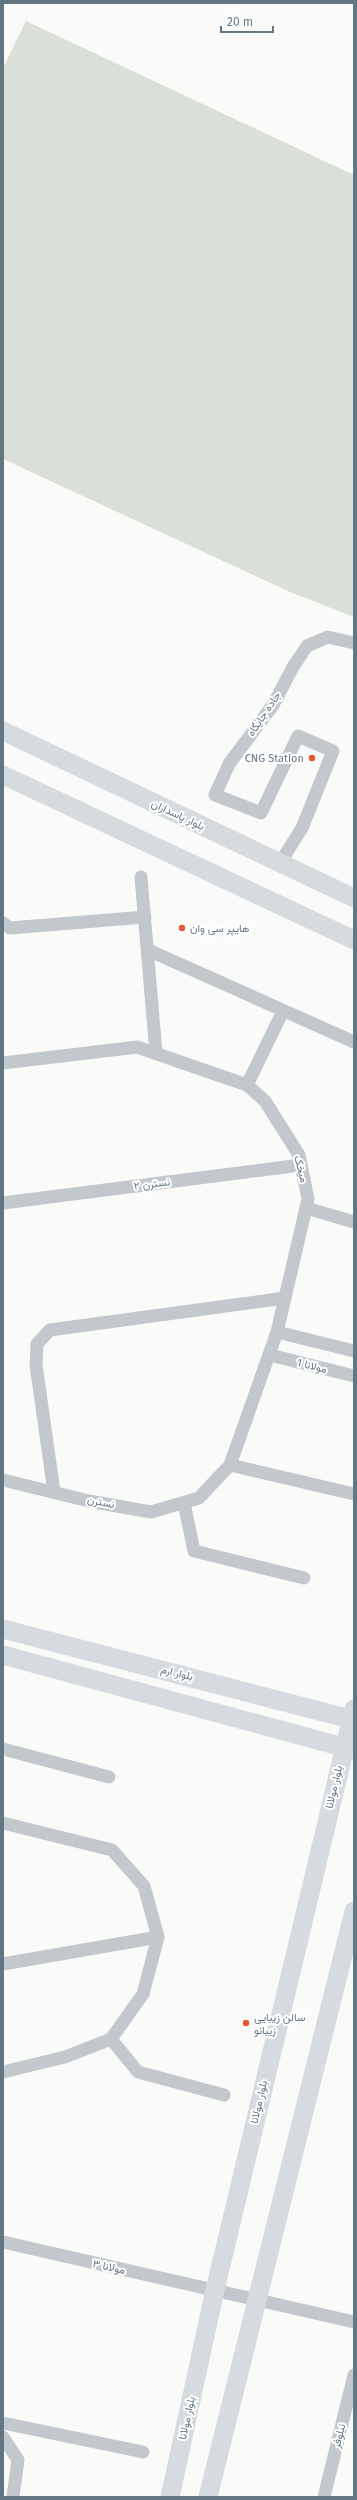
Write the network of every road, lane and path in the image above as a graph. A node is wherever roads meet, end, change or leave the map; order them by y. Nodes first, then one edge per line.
1 (354, 643) edge
2 (3, 732) edge
3 (3, 775) edge
4 (280, 863) junction
5 (141, 877) dead end
6 (354, 898) edge
7 (145, 916) junction
8 (4, 920) edge
9 (354, 940) edge
10 (148, 950) junction
11 (283, 1011) junction
12 (354, 1042) edge
13 (156, 1053) junction
14 (3, 1063) edge
15 (247, 1085) junction
16 (301, 1165) junction
17 (3, 1203) edge
18 (306, 1208) junction
19 (354, 1222) edge
20 (285, 1298) junction
21 (277, 1332) junction
22 (354, 1351) edge
23 (270, 1355) junction
24 (354, 1376) edge
25 (230, 1465) junction
26 (3, 1480) edge
27 (54, 1492) junction
28 (354, 1494) edge
29 (199, 1498) joint
30 (184, 1503) junction
31 (304, 1578) dead end
32 (3, 1629) edge
33 (3, 1655) edge
34 (353, 1716) edge
35 (3, 1749) edge
36 (349, 1749) edge
37 (109, 1777) dead end
38 (3, 1823) edge
39 (354, 1911) edge
40 (158, 1936) junction
41 (3, 1964) edge
42 (111, 2038) junction
43 (3, 2072) edge
44 (224, 2095) dead end
45 (3, 2242) edge
46 (215, 2290) junction
47 (257, 2300) junction
48 (354, 2322) edge
49 (354, 2375) edge
50 (3, 2423) edge
51 (3, 2438) edge
52 (143, 2452) dead end
53 (14, 2497) edge
54 (170, 2497) edge
55 (208, 2497) edge
56 (324, 2497) edge

1 - 4 street, جاده جایگاه
2 - 4 main road, بلوار پاسداران
3 - 9 main road
4 - 6 main road, بلوار پاسداران
5 - 7 street
7 - 8 street
7 - 10 street
10 - 11 street
10 - 13 street
11 - 12 street
11 - 15 street
13 - 14 street, میخک
13 - 15 street, میخک
15 - 16 street, میخک
16 - 17 street, نسترن ۲
16 - 18 street, میخک
18 - 19 street
18 - 20 street, میخک
20 - 21 street, میخک
20 - 27 street
21 - 22 street
21 - 23 street, میخک
23 - 24 street, مولانا 1
23 - 25 street, میخک
25 - 28 street
25 - 29 street, میخک
26 - 27 street, نسترن
27 - 30 street, نسترن
29 - 30 street, نسترن
30 - 31 street
32 - 34 main road, بلوار ارم
33 - 36 main road
34 - 36 main road, بلوار مولانا
35 - 37 street
36 - 46 main road, بلوار مولانا
38 - 40 street
39 - 47 main road
40 - 41 street
40 - 42 street
42 - 43 street
42 - 44 street
45 - 46 street, مولانا ۳
46 - 47 street, مولانا ۳
46 - 54 main road, بلوار مولانا
47 - 48 street, مولانا ۳
47 - 55 main road
49 - 56 street, نیلوفر
50 - 52 street
51 - 53 street

